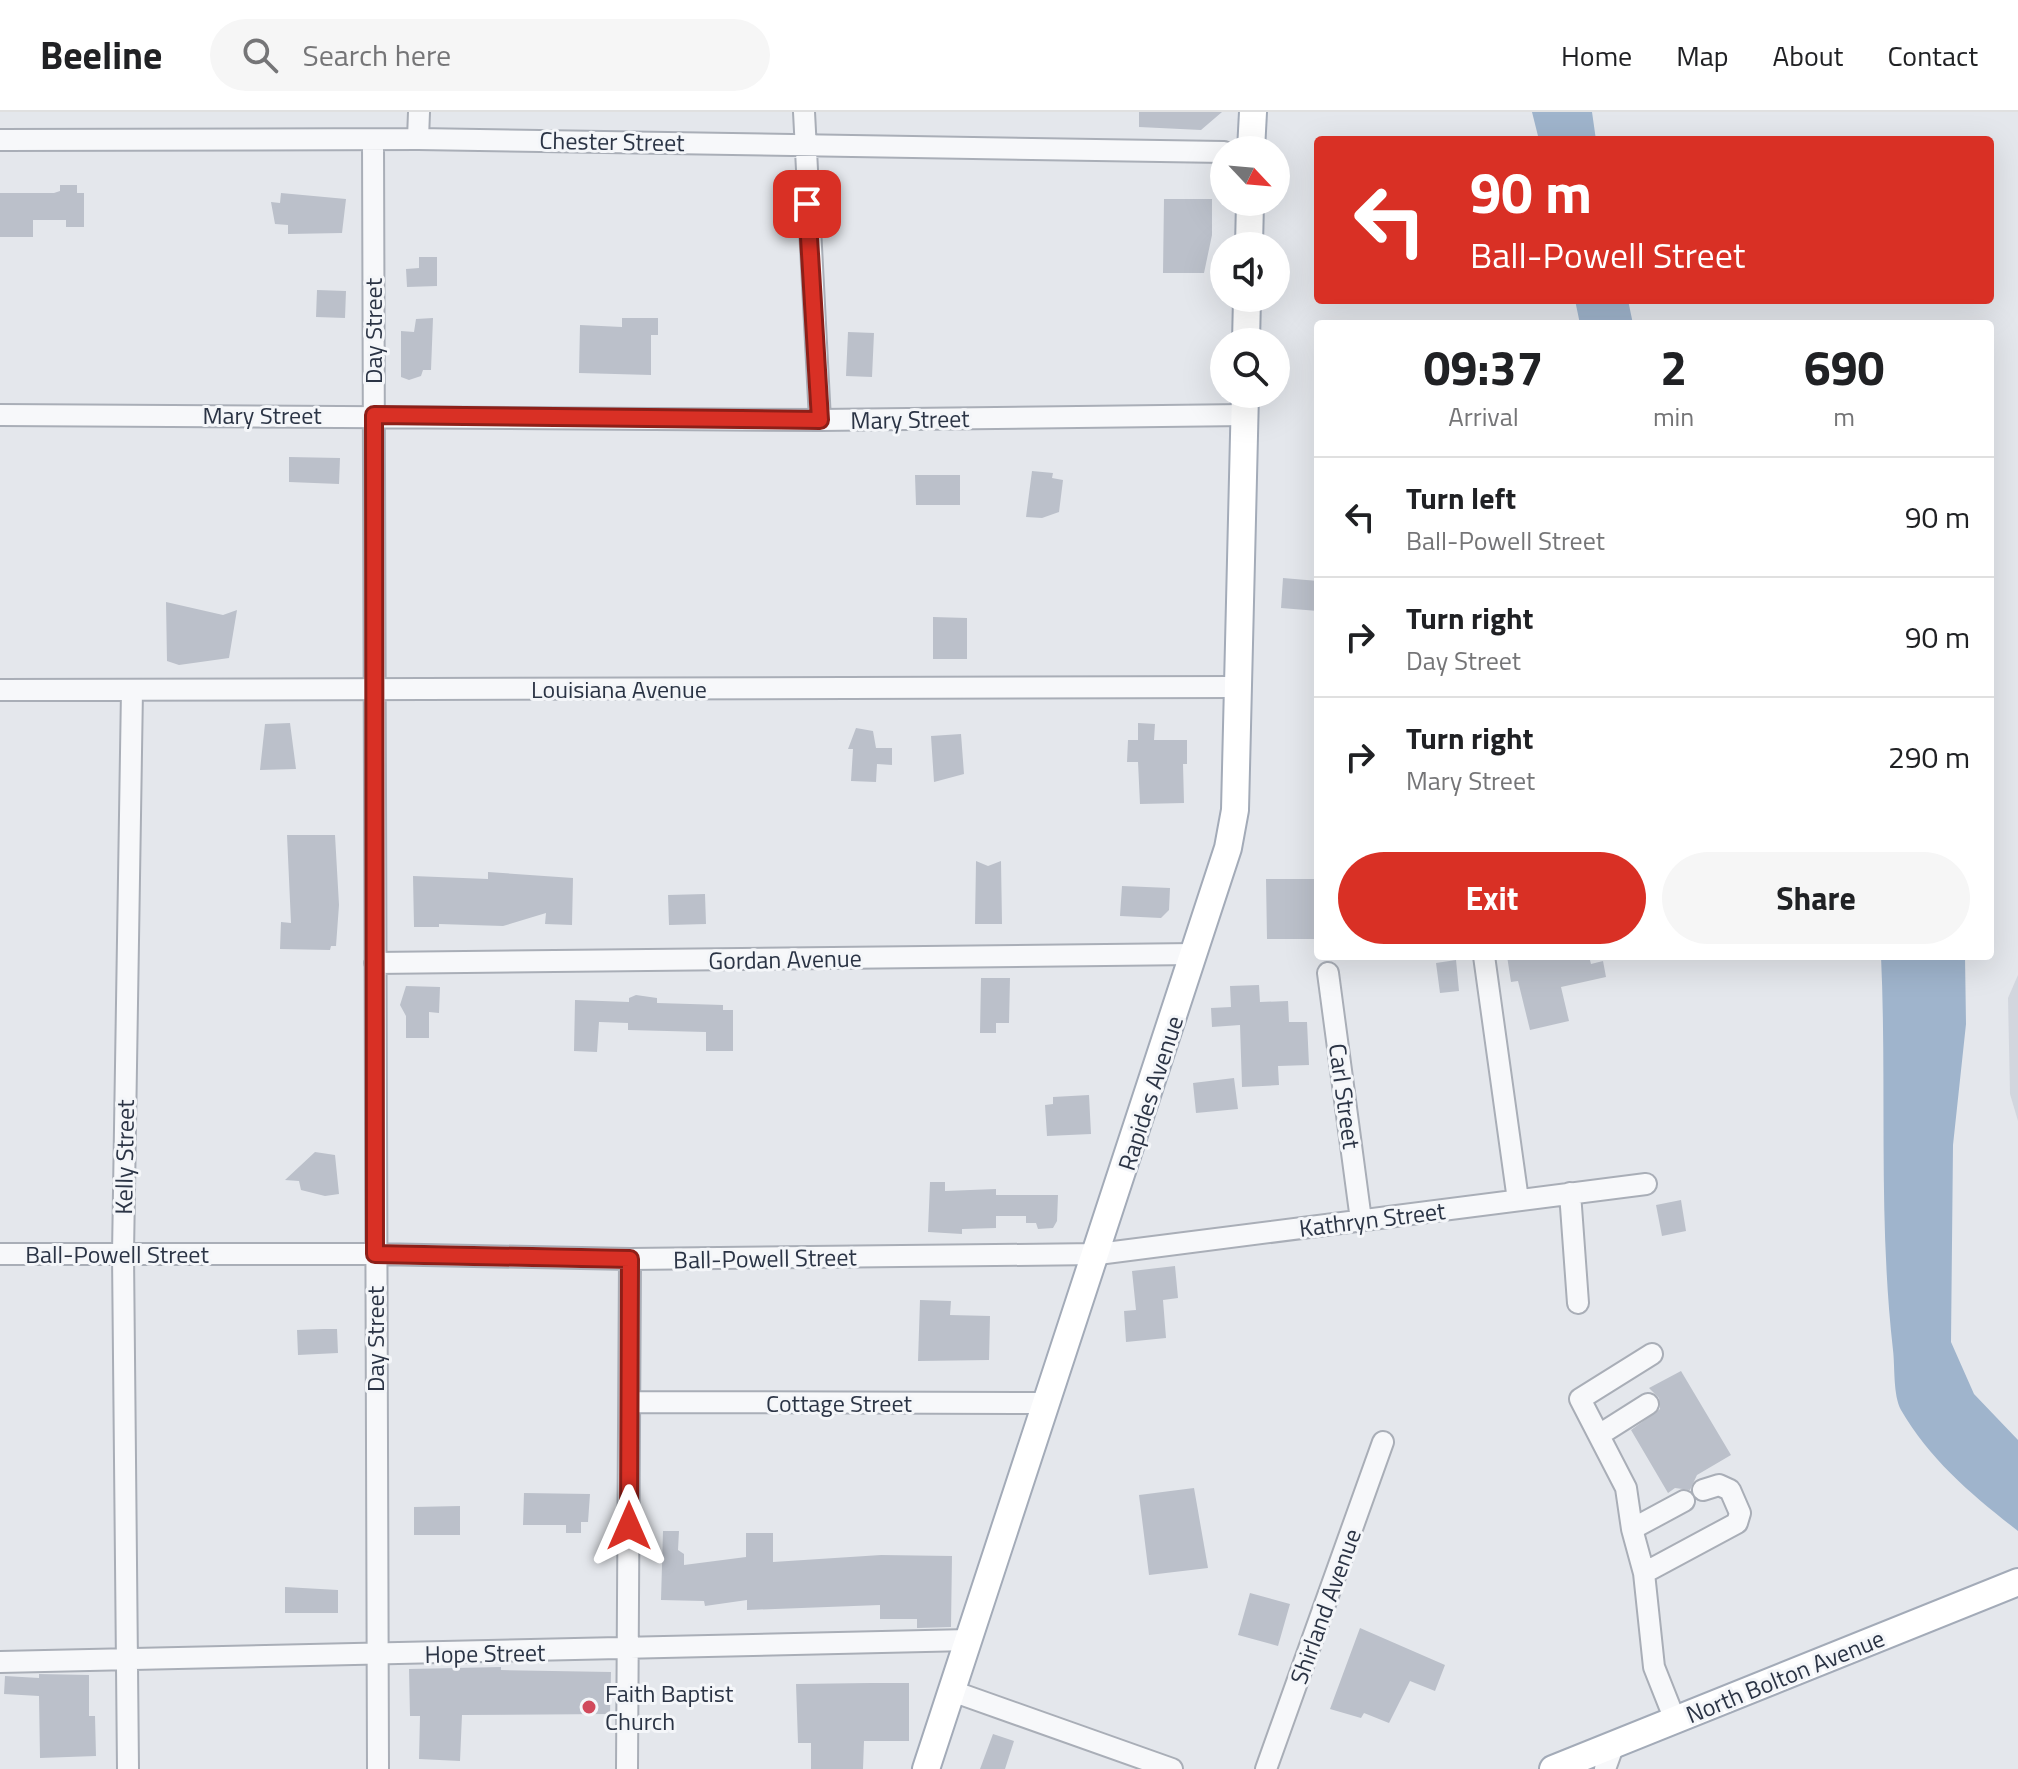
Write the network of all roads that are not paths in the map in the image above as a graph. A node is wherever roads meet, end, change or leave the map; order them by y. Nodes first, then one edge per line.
1 (419, 112) edge
2 (804, 112) edge
3 (1253, 112) edge
4 (1252, 136) edge
5 (418, 139) junction
6 (0, 140) edge
7 (373, 141) junction
8 (804, 143) junction
9 (1210, 152) edge
10 (1210, 405) edge
11 (1245, 408) edge
12 (0, 415) edge
13 (374, 415) junction
14 (820, 420) junction
15 (1237, 687) junction
16 (374, 689) junction
17 (0, 690) edge
18 (132, 690) junction
19 (1195, 954) junction
20 (1485, 960) edge
21 (375, 963) junction
22 (1328, 973) dead end
23 (1646, 1184) dead end
24 (1570, 1193) junction
25 (1518, 1200) junction
26 (1361, 1220) junction
27 (0, 1254) edge
28 (123, 1254) junction
29 (375, 1254) junction
30 (1098, 1254) junction
31 (630, 1259) junction
32 (1578, 1303) dead end
33 (1652, 1354) dead end
34 (630, 1402) junction
35 (1048, 1403) junction
36 (1648, 1404) dead end
37 (1599, 1435) junction
38 (1383, 1442) dead end
39 (1703, 1490) dead end
40 (1684, 1501) dead end
41 (1632, 1529) junction
42 (1644, 1573) junction
43 (2018, 1582) edge
44 (969, 1640) junction
45 (628, 1649) junction
46 (376, 1656) junction
47 (128, 1659) junction
48 (0, 1662) edge
49 (952, 1691) junction
50 (1675, 1720) junction
51 (1610, 1757) edge
52 (128, 1769) edge
53 (378, 1769) edge
54 (627, 1769) edge
55 (926, 1769) edge
56 (1172, 1769) edge
57 (1266, 1769) edge
58 (1553, 1769) edge

1 - 5 street
2 - 8 street
3 - 4 main road
5 - 7 street, Chester Street
5 - 8 street, Chester Street
6 - 7 street, Chester Street
7 - 13 street, Day Street
8 - 9 street, Chester Street
8 - 14 street
10 - 14 street, Mary Street
11 - 15 main road, Rapides Avenue
12 - 13 street, Mary Street
13 - 14 street, Mary Street
13 - 16 street, Day Street
15 - 16 street, Louisiana Avenue
15 - 19 main road, Rapides Avenue
16 - 18 street, Louisiana Avenue
16 - 21 street, Day Street
17 - 18 street, Louisiana Avenue
18 - 28 street, Kelly Street
19 - 21 street, Gordan Avenue
19 - 30 main road, Rapides Avenue
20 - 25 street
21 - 29 street, Day Street
22 - 26 street, Carl Street
23 - 24 street, Kathryn Street
24 - 25 street, Kathryn Street
24 - 32 street
25 - 26 street, Kathryn Street
26 - 30 street, Kathryn Street
27 - 28 street, Ball-Powell Street
28 - 29 street, Ball-Powell Street
28 - 47 street, Kelly Street
29 - 31 street, Ball-Powell Street
29 - 46 street, Day Street
30 - 31 street, Ball-Powell Street
30 - 35 main road, Rapides Avenue
31 - 34 street
33 - 37 street
34 - 35 street, Cottage Street
34 - 45 street
35 - 44 main road, Rapides Avenue
36 - 37 street
37 - 41 street
38 - 57 street, Shirland Avenue
39 - 42 street
40 - 41 street
41 - 42 street
42 - 50 street
43 - 50 main road, North Bolton Avenue
44 - 45 street, Hope Street
44 - 49 main road, Rapides Avenue
45 - 46 street, Hope Street
45 - 54 street
46 - 47 street, Hope Street
46 - 53 street, Day Street
47 - 48 street, Hope Street
47 - 52 street, Kelly Street
49 - 55 main road, Rapides Avenue
49 - 56 street
50 - 51 main road, North Bolton Avenue
51 - 58 main road, North Bolton Avenue

